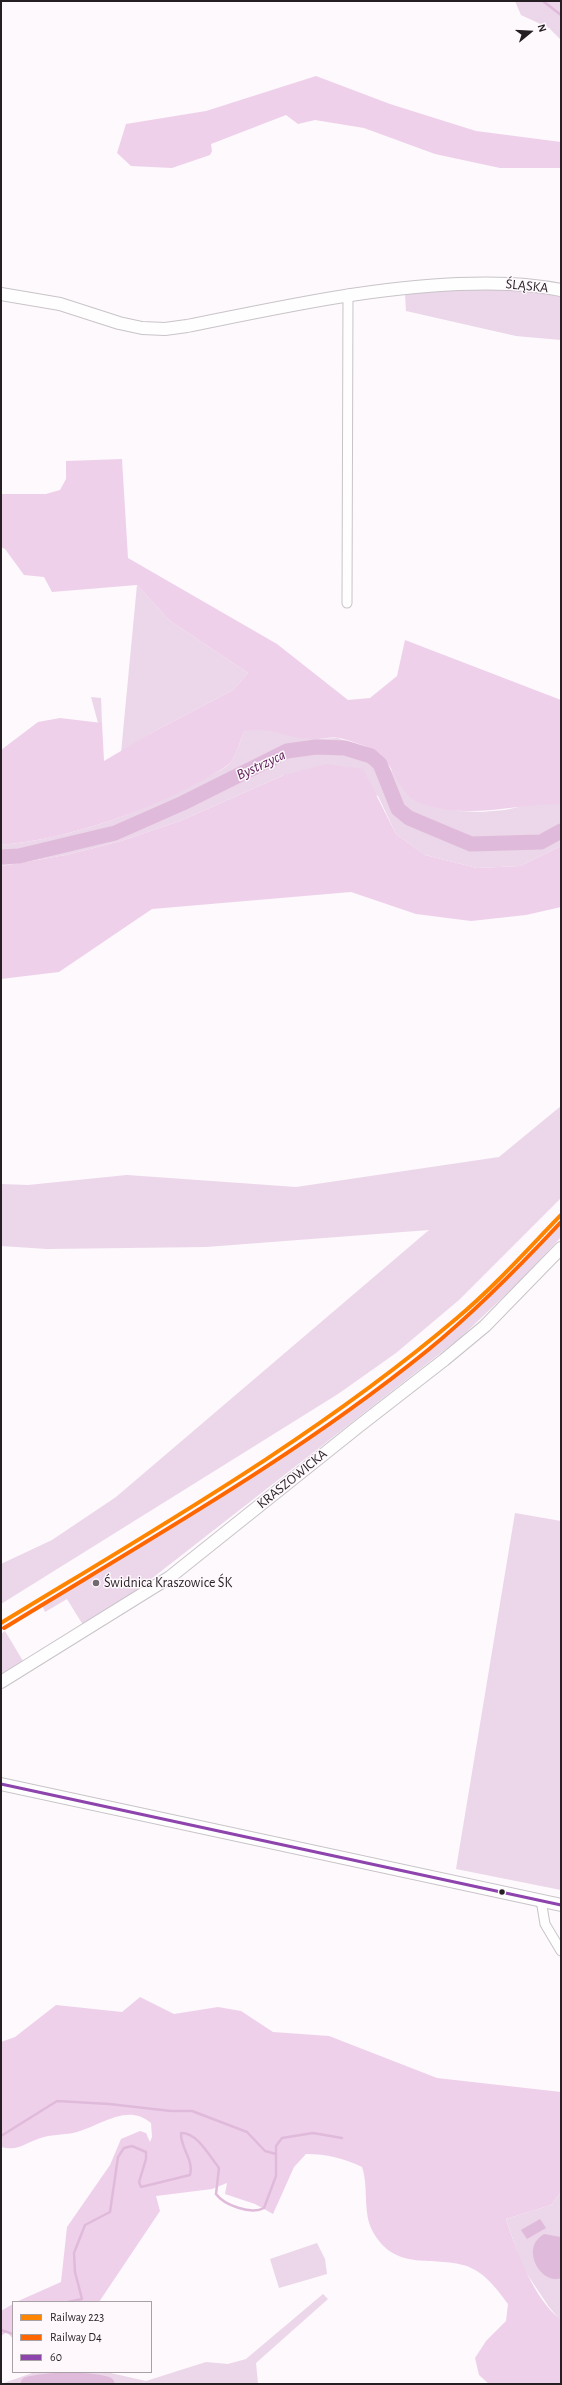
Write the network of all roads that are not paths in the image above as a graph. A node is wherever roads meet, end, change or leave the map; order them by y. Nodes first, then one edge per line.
1 (561, 290) edge
2 (1, 294) edge
3 (348, 294) junction
4 (347, 603) dead end
5 (561, 1248) edge
6 (1, 1682) edge
7 (1, 1784) edge
8 (541, 1900) junction
9 (561, 1905) edge
10 (561, 1951) edge

1 - 3 street, ŚLĄSKA
2 - 3 street, ŚLĄSKA
3 - 4 street
5 - 6 street, KRASZOWICKA
7 - 8 street
8 - 9 street
8 - 10 street

